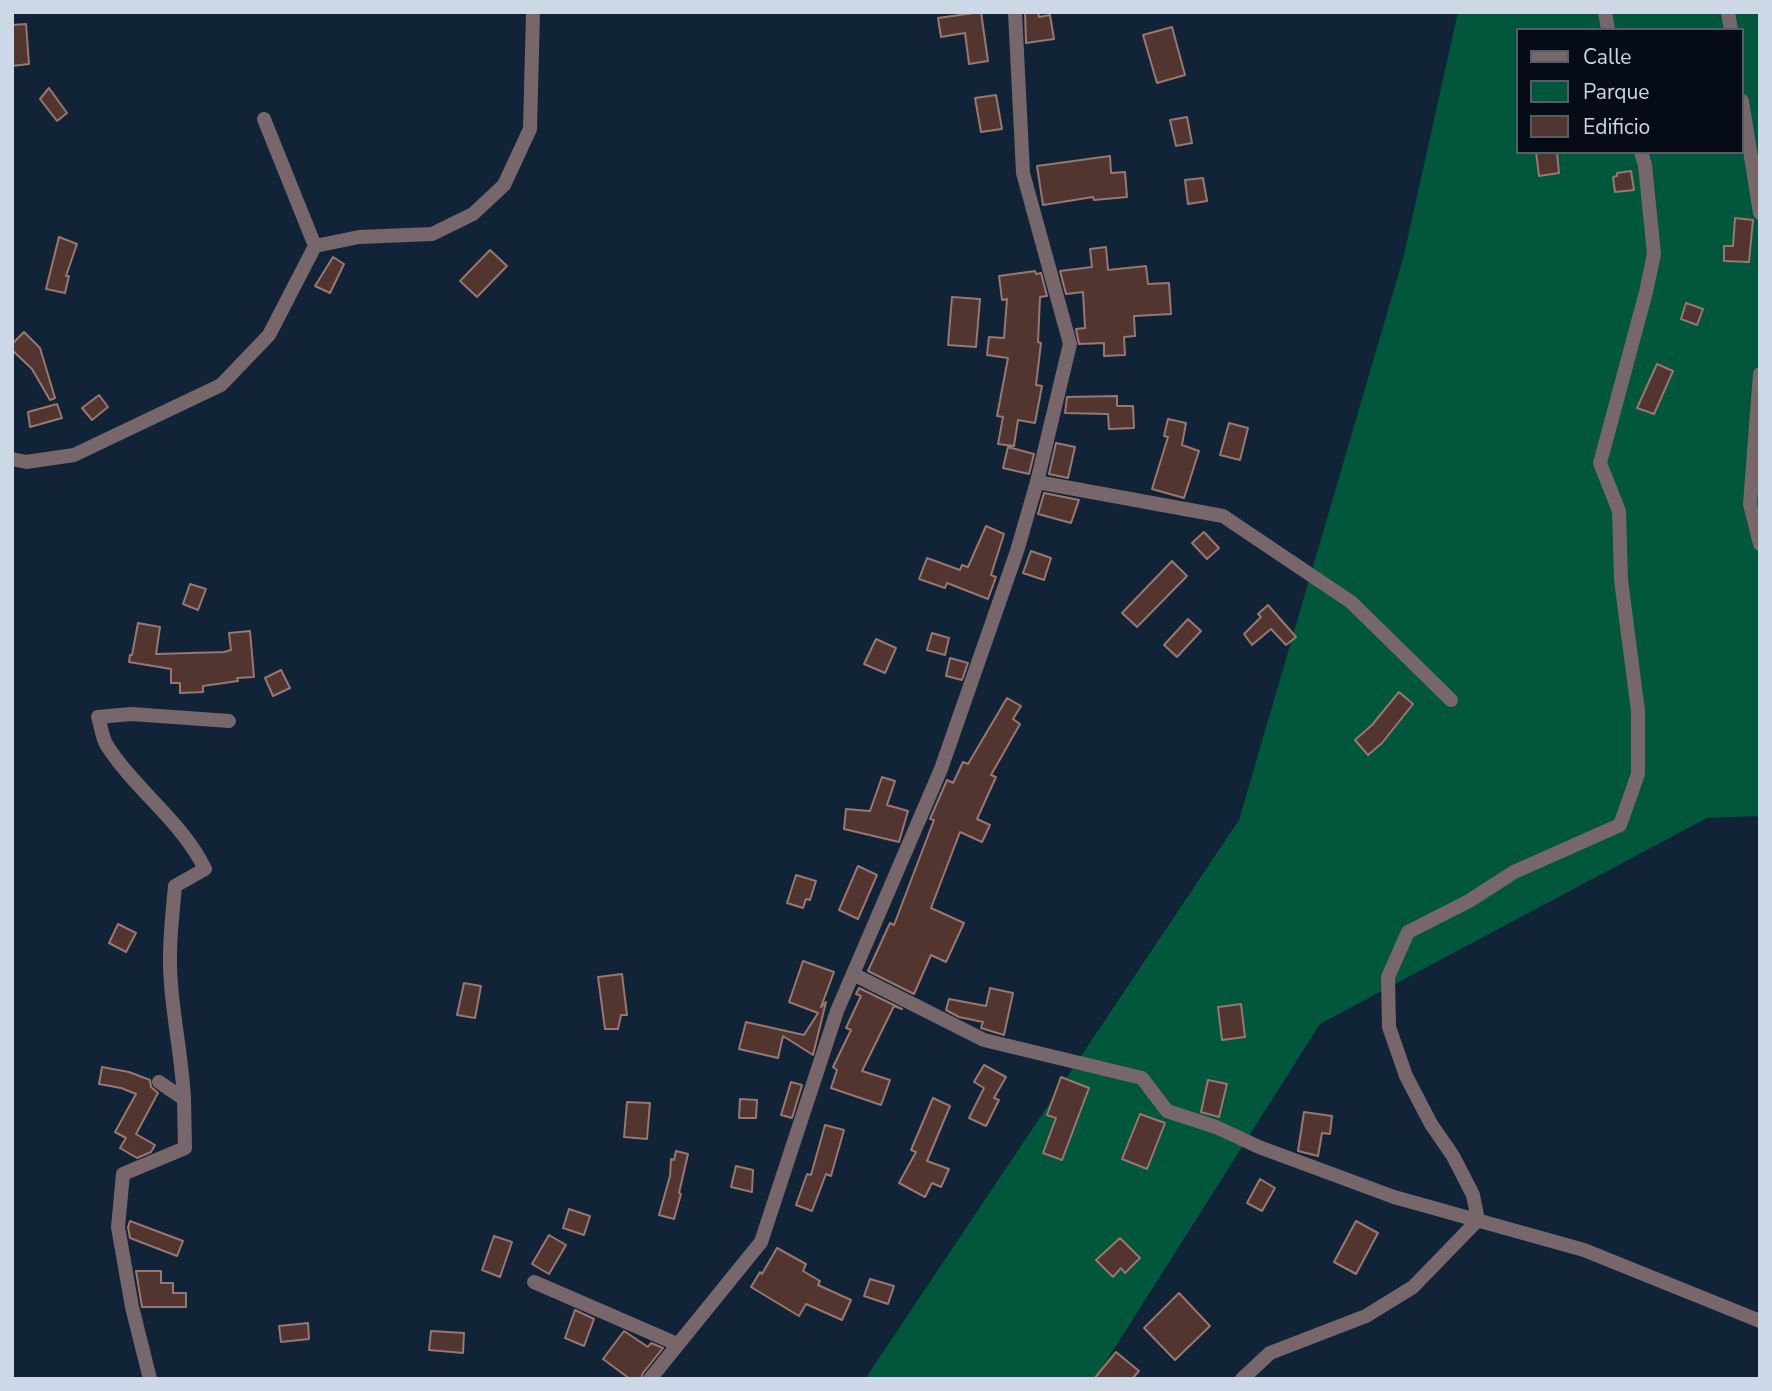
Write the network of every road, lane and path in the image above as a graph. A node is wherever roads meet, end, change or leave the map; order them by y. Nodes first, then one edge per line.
1 (533, 12) edge
2 (1015, 12) edge
3 (1744, 113) edge
4 (264, 119) dead end
5 (1642, 154) edge
6 (1760, 213) edge
7 (315, 246) junction
8 (1760, 373) edge
9 (12, 459) edge
10 (1037, 482) junction
11 (1760, 544) edge
12 (1451, 700) dead end
13 (229, 722) dead end
14 (853, 974) junction
15 (159, 1082) dead end
16 (184, 1098) junction
17 (1478, 1220) junction
18 (534, 1282) dead end
19 (1760, 1321) edge
20 (677, 1345) junction
21 (149, 1379) edge
22 (650, 1379) edge
23 (1242, 1379) edge

1 - 7 street
2 - 10 street
3 - 6 street
4 - 7 street
5 - 17 street
7 - 9 street
8 - 11 street
10 - 12 street
10 - 14 street
13 - 16 street
14 - 17 street
14 - 20 street
15 - 16 street
16 - 21 street
17 - 19 street
17 - 23 street
18 - 20 street
20 - 22 street

